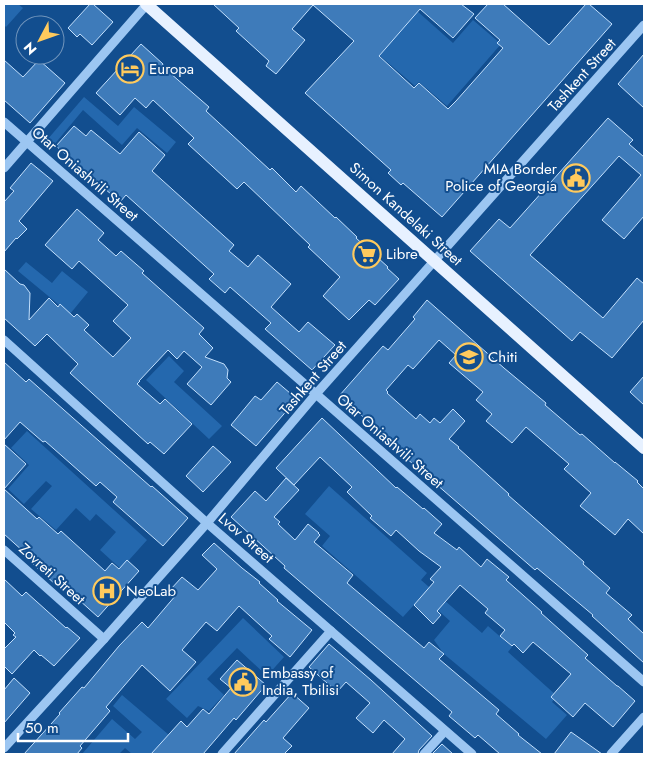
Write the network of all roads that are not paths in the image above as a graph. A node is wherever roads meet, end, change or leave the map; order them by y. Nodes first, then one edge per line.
1 (146, 4) edge
2 (644, 26) edge
3 (4, 122) edge
4 (26, 142) junction
5 (4, 168) edge
6 (435, 261) junction
7 (4, 340) edge
8 (316, 394) junction
9 (644, 448) edge
10 (207, 523) junction
11 (4, 550) edge
12 (331, 631) junction
13 (104, 639) junction
14 (644, 682) edge
15 (644, 717) edge
16 (445, 731) junction
17 (4, 748) edge
18 (222, 754) edge
19 (424, 754) edge
20 (472, 754) edge
21 (611, 754) edge

1 - 4 street
1 - 6 main road, Simon Kandelaki Street
2 - 6 street, Tashkent Street
3 - 4 street, Otar Oniashvili Street
4 - 5 street
4 - 8 street, Otar Oniashvili Street
6 - 8 street, Tashkent Street
6 - 9 main road, Simon Kandelaki Street
7 - 10 street, Lvov Street
8 - 10 street, Tashkent Street
8 - 14 street, Otar Oniashvili Street
10 - 12 street, Lvov Street
10 - 13 street, Tashkent Street
11 - 13 street, Zovreti Street
12 - 16 street, Lvov Street
12 - 18 street
13 - 17 street, Tashkent Street
15 - 21 street
16 - 19 street
16 - 20 street, Lvov Street

